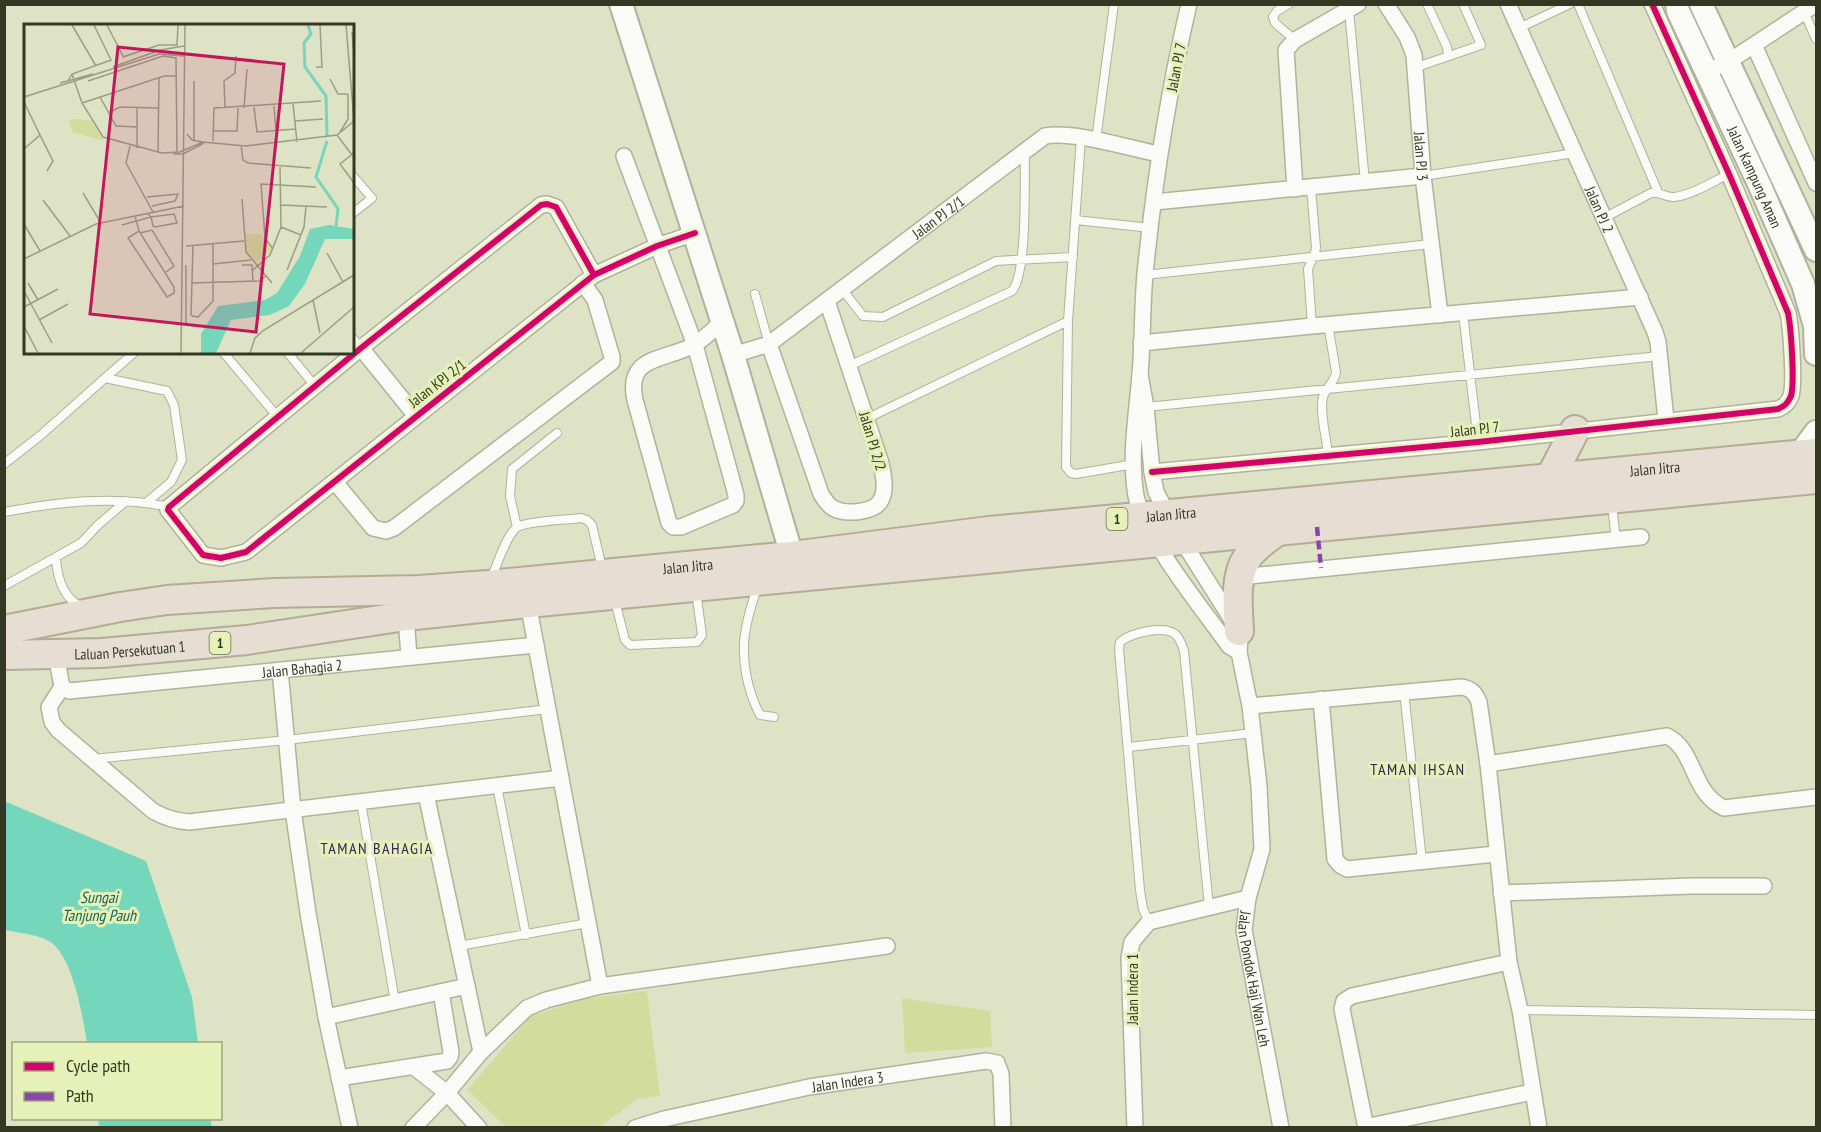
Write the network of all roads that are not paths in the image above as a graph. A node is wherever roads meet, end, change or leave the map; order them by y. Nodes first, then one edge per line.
1 (1114, 4) edge
2 (1188, 4) edge
3 (1289, 4) edge
4 (1386, 4) edge
5 (1427, 4) edge
6 (1463, 4) edge
7 (1508, 4) edge
8 (1570, 4) edge
9 (1578, 4) edge
10 (1652, 4) edge
11 (1677, 4) edge
12 (1701, 4) edge
13 (626, 7) edge
14 (1353, 7) edge
15 (1810, 8) edge
16 (1519, 28) junction
17 (1816, 39) edge
18 (1295, 40) junction
19 (1754, 45) junction
20 (1449, 56) junction
21 (1728, 62) junction
22 (1414, 68) junction
23 (1706, 72) junction
24 (1088, 140) junction
25 (1025, 151) junction
26 (1575, 153) junction
27 (1159, 154) junction
28 (624, 156) dead end
29 (1729, 174) junction
30 (1423, 176) junction
31 (354, 177) edge
32 (1365, 183) junction
33 (1816, 183) edge
34 (1311, 188) junction
35 (1295, 189) junction
36 (1658, 192) junction
37 (1154, 202) junction
38 (354, 212) edge
39 (1604, 218) junction
40 (1075, 220) junction
41 (1150, 228) junction
42 (695, 233) junction
43 (1431, 244) junction
44 (657, 246) junction
45 (1816, 250) edge
46 (1073, 257) junction
47 (1022, 258) junction
48 (1312, 258) junction
49 (1145, 275) junction
50 (589, 279) junction
51 (842, 289) junction
52 (755, 294) dead end
53 (1640, 297) junction
54 (826, 301) junction
55 (1463, 313) junction
56 (1440, 315) junction
57 (723, 321) junction
58 (1068, 321) junction
59 (1328, 324) junction
60 (1312, 326) junction
61 (357, 342) edge
62 (1141, 343) junction
63 (770, 344) junction
64 (694, 345) junction
65 (133, 354) edge
66 (225, 354) edge
67 (289, 354) edge
68 (346, 354) edge
69 (1816, 354) edge
70 (733, 355) junction
71 (1660, 356) junction
72 (849, 366) junction
73 (1140, 375) junction
74 (1470, 376) junction
75 (105, 378) junction
76 (315, 386) junction
77 (1326, 390) junction
78 (1146, 407) junction
79 (278, 416) junction
80 (416, 416) junction
81 (866, 419) junction
82 (1666, 420) junction
83 (1575, 430) junction
84 (1816, 432) edge
85 (557, 433) dead end
86 (1478, 442) junction
87 (1808, 454) edge
88 (1328, 455) junction
89 (4, 464) edge
90 (1134, 464) junction
91 (1152, 472) junction
92 (1550, 478) junction
93 (1816, 478) edge
94 (335, 482) junction
95 (1611, 499) junction
96 (126, 501) junction
97 (147, 502) junction
98 (169, 507) junction
99 (4, 512) edge
100 (1155, 515) junction
101 (517, 527) junction
102 (1279, 530) junction
103 (1641, 537) dead end
104 (1169, 540) junction
105 (1616, 540) junction
106 (792, 556) junction
107 (56, 557) junction
108 (1240, 577) junction
109 (759, 580) junction
110 (608, 584) junction
111 (488, 585) junction
112 (4, 586) edge
113 (695, 587) junction
114 (204, 598) junction
115 (528, 603) junction
116 (420, 606) junction
117 (94, 612) junction
118 (4, 630) edge
119 (1239, 641) junction
120 (208, 644) junction
121 (536, 645) junction
122 (56, 654) junction
123 (4, 655) edge
124 (409, 657) junction
125 (280, 670) junction
126 (66, 689) junction
127 (1404, 691) junction
128 (1321, 699) junction
129 (1250, 706) junction
130 (548, 709) junction
131 (774, 717) dead end
132 (1253, 733) junction
133 (1192, 738) junction
134 (287, 741) junction
135 (1129, 747) junction
136 (92, 759) junction
137 (1488, 764) junction
138 (561, 778) junction
139 (497, 786) junction
140 (426, 794) junction
141 (1816, 797) edge
142 (361, 802) junction
143 (293, 810) junction
144 (1496, 854) junction
145 (1422, 861) junction
146 (1764, 886) dead end
147 (1501, 893) junction
148 (1248, 898) junction
149 (1209, 907) junction
150 (1149, 922) junction
151 (588, 923) junction
152 (525, 935) junction
153 (459, 946) junction
154 (887, 946) dead end
155 (1509, 962) junction
156 (467, 986) junction
157 (600, 986) junction
158 (441, 992) junction
159 (395, 1002) junction
160 (1520, 1010) junction
161 (1816, 1015) edge
162 (326, 1017) junction
163 (481, 1052) junction
164 (414, 1067) junction
165 (339, 1078) junction
166 (1532, 1092) junction
167 (447, 1093) junction
168 (1366, 1127) edge
169 (350, 1128) edge
170 (412, 1128) edge
171 (479, 1128) edge
172 (634, 1128) edge
173 (1003, 1128) edge
174 (1136, 1128) edge
175 (1281, 1128) edge
176 (1539, 1128) edge

1 - 24 lane
2 - 27 street, Jalan PJ 7
3 - 18 lane
4 - 22 street, Jalan PJ 3
5 - 20 lane
6 - 20 lane
7 - 16 street, Jalan PJ 2
8 - 16 lane
9 - 36 lane
10 - 29 street
11 - 23 street, Jalan Kampung Aman
12 - 21 street, Jalan Kampung Aman
13 - 42 street
14 - 18 street
14 - 32 lane
15 - 17 lane
15 - 19 street
16 - 26 street, Jalan PJ 2
18 - 35 street
19 - 21 street
19 - 33 street
20 - 22 lane
21 - 23 street
21 - 45 street, Jalan Kampung Aman
22 - 30 street, Jalan PJ 3
23 - 69 street, Jalan Kampung Aman
24 - 25 street, Jalan PJ 2/1
24 - 27 street, Jalan PJ 2/1
24 - 40 lane
25 - 47 lane
25 - 51 street, Jalan PJ 2/1
26 - 30 lane
26 - 39 street, Jalan PJ 2
27 - 37 street, Jalan PJ 7
28 - 44 street
29 - 36 lane
29 - 82 street, Jalan PJ 7
30 - 32 street
30 - 43 street, Jalan PJ 3
31 - 38 lane
32 - 34 street
34 - 35 street
34 - 48 lane
35 - 37 street
36 - 39 lane
37 - 41 street, Jalan PJ 7
39 - 53 street, Jalan PJ 2
40 - 41 lane
40 - 46 lane
41 - 49 street, Jalan PJ 7
42 - 44 street, Jalan KPJ 2/1
42 - 57 street
43 - 48 lane
43 - 56 street, Jalan PJ 3
44 - 50 street, Jalan KPJ 2/1
44 - 64 street
46 - 47 lane
46 - 58 lane
47 - 51 lane
47 - 72 lane
48 - 49 lane
48 - 60 lane
49 - 62 street, Jalan PJ 7
50 - 61 street
50 - 80 street, Jalan KPJ 2/1
50 - 94 street
51 - 54 street, Jalan PJ 2/1
52 - 63 lane
53 - 55 street
53 - 71 street, Jalan PJ 2
54 - 63 street, Jalan PJ 2/1
54 - 72 street, Jalan PJ 2/2
55 - 56 street
55 - 74 lane
56 - 59 street
57 - 64 street
57 - 70 street
58 - 81 lane
58 - 90 lane
59 - 60 street
59 - 77 lane
60 - 62 street
61 - 80 street
62 - 73 street, Jalan PJ 7
63 - 70 street, Jalan PJ 2/1
63 - 81 street, Jalan PJ 2/2
64 - 64 street
65 - 75 lane
66 - 79 lane
67 - 76 lane
68 - 76 street
70 - 106 street
71 - 74 lane
71 - 82 street, Jalan PJ 2
72 - 81 street, Jalan PJ 2/2
73 - 78 street
73 - 90 street
74 - 77 lane
74 - 86 lane
75 - 89 lane
75 - 97 lane
76 - 79 street
77 - 78 lane
77 - 88 lane
78 - 91 street
79 - 98 street
80 - 94 street, Jalan KPJ 2/1
82 - 83 street, Jalan PJ 7
83 - 86 street, Jalan PJ 7
83 - 92 highway
84 - 87 street
85 - 101 lane
86 - 88 street, Jalan PJ 7
87 - 92 highway, Jalan Jitra / 1
88 - 91 street, Jalan PJ 7
90 - 100 street
91 - 100 street
92 - 100 highway, Jalan Jitra / 1
93 - 95 highway, Jalan Jitra / 1
94 - 98 street, Jalan KPJ 2/1
95 - 102 highway, Jalan Jitra / 1
95 - 105 lane
96 - 97 lane
96 - 99 lane
96 - 107 lane
97 - 98 lane
100 - 104 street
100 - 104 street, Jalan Pondok Haji Wan Leh
100 - 106 highway, Jalan Jitra / 1
101 - 110 lane
101 - 111 lane
102 - 104 highway, Jalan Jitra / 1
102 - 108 highway
103 - 105 street
104 - 109 highway, Jalan Jitra / 1
104 - 119 street, Jalan Pondok Haji Wan Leh
104 - 119 street, Jalan Pondok Haji Wan Leh
105 - 108 street
106 - 110 highway, Jalan Jitra / 1
107 - 112 lane
107 - 117 lane
108 - 119 highway
109 - 113 highway, Jalan Jitra / 1
109 - 131 lane
110 - 111 highway, Jalan Jitra / 1
110 - 113 highway, Jalan Jitra / 1
110 - 113 lane
110 - 115 highway, Jalan Jitra / 1
111 - 116 highway, Jalan Jitra / 1
114 - 116 highway, 1
114 - 117 highway, 1
114 - 120 highway
115 - 116 highway, Jalan Jitra / 1
115 - 121 street
116 - 120 highway, Laluan Persekutuan 1 / 1
116 - 124 street
117 - 118 highway, 1
119 - 129 street, Jalan Pondok Haji Wan Leh
120 - 122 highway, Laluan Persekutuan 1 / 1
121 - 124 street, Jalan Bahagia 2
121 - 130 street
122 - 123 highway, Laluan Persekutuan 1 / 1
122 - 126 street
124 - 125 street, Jalan Bahagia 2
125 - 126 street, Jalan Bahagia 2
125 - 134 street
126 - 136 street
127 - 128 street
127 - 137 street
127 - 145 lane
128 - 129 street
128 - 145 street
129 - 132 street, Jalan Pondok Haji Wan Leh
130 - 134 lane
130 - 138 street
132 - 133 lane
132 - 148 street, Jalan Pondok Haji Wan Leh
133 - 135 lane
133 - 135 lane
133 - 149 lane
134 - 136 lane
134 - 143 street
135 - 150 lane
136 - 143 street
137 - 141 street
137 - 144 street
138 - 139 street
138 - 151 street
139 - 140 street
139 - 152 lane
140 - 142 street
140 - 153 street
142 - 143 street
142 - 159 lane
143 - 162 street
144 - 145 street
144 - 147 street
146 - 147 street
147 - 155 street
148 - 149 street
148 - 175 street, Jalan Pondok Haji Wan Leh
149 - 150 street
150 - 174 street, Jalan Indera 1
151 - 152 lane
151 - 157 street
152 - 153 lane
153 - 156 street
154 - 157 street
155 - 160 street
155 - 168 street
156 - 158 street
156 - 163 street
157 - 163 street
158 - 159 street
158 - 164 street
159 - 162 street
160 - 161 lane
160 - 166 street
162 - 165 street
163 - 167 street
164 - 165 street
164 - 167 street
165 - 169 street
166 - 168 street
166 - 176 street
167 - 170 street
167 - 171 street
172 - 173 street, Jalan Indera 3

